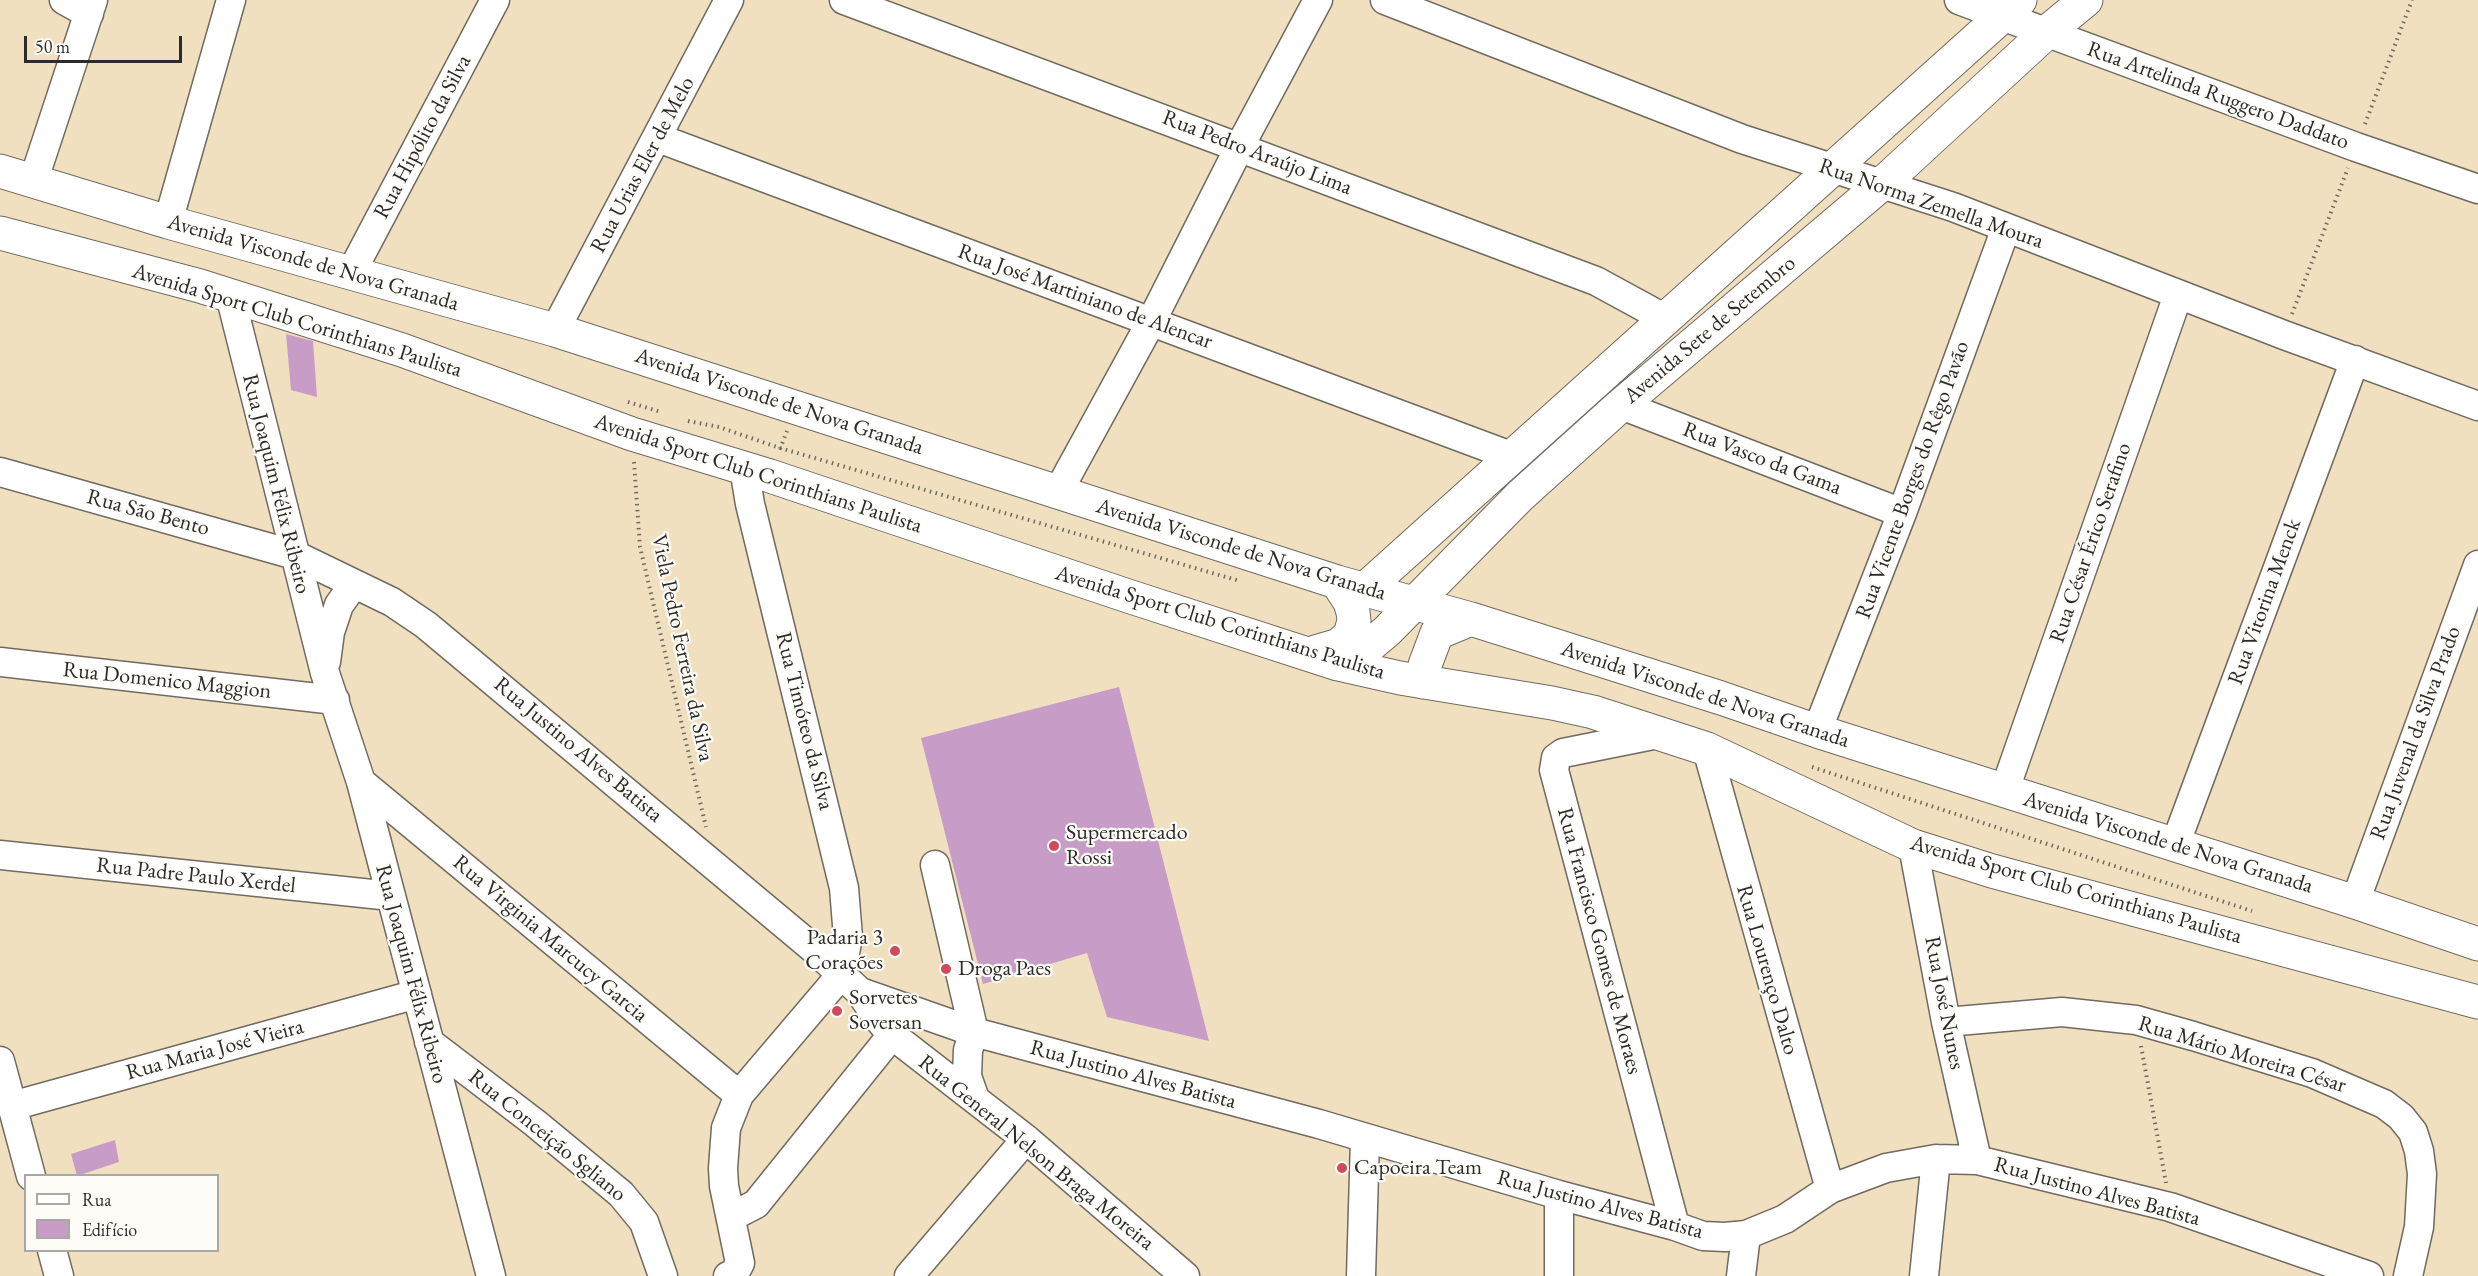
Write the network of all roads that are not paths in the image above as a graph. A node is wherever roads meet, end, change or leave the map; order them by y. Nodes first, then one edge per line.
1 (64, 0) edge
2 (231, 0) edge
3 (495, 0) edge
4 (729, 0) edge
5 (844, 0) edge
6 (1317, 0) edge
7 (1385, 0) edge
8 (1959, 0) edge
9 (2086, 0) edge
10 (91, 7) edge
11 (2010, 8) edge
12 (2047, 32) junction
13 (658, 138) junction
14 (1240, 146) junction
15 (1832, 168) junction
16 (11, 176) edge
17 (1883, 183) junction
18 (2478, 189) edge
19 (168, 222) junction
20 (2006, 228) junction
21 (0, 233) edge
22 (351, 273) junction
23 (230, 295) junction
24 (2178, 295) junction
25 (1664, 318) junction
26 (1151, 322) junction
27 (555, 330) junction
28 (2355, 360) junction
29 (1621, 405) junction
30 (2478, 406) edge
31 (1511, 456) junction
32 (765, 464) junction
33 (0, 472) edge
34 (1058, 492) junction
35 (1902, 513) junction
36 (295, 555) junction
37 (2478, 565) edge
38 (354, 584) junction
39 (1351, 585) junction
40 (1413, 603) junction
41 (1471, 619) junction
42 (1307, 654) junction
43 (0, 662) edge
44 (1338, 664) junction
45 (325, 673) junction
46 (1424, 681) junction
47 (334, 700) junction
48 (1817, 731) junction
49 (1658, 734) junction
50 (1707, 749) junction
51 (361, 782) junction
52 (2004, 792) junction
53 (2175, 845) junction
54 (1913, 846) junction
55 (0, 855) edge
56 (936, 865) dead end
57 (391, 896) junction
58 (2355, 902) junction
59 (2478, 944) edge
60 (850, 983) junction
61 (417, 994) junction
62 (2478, 1002) edge
63 (1946, 1022) junction
64 (974, 1032) junction
65 (892, 1035) junction
66 (429, 1042) junction
67 (0, 1061) edge
68 (739, 1095) junction
69 (975, 1100) junction
70 (12, 1106) junction
71 (1026, 1139) junction
72 (1365, 1139) junction
73 (1936, 1159) junction
74 (1977, 1160) junction
75 (31, 1174) edge
76 (1830, 1190) junction
77 (1559, 1195) junction
78 (731, 1217) junction
79 (1675, 1226) junction
80 (1746, 1235) junction
81 (52, 1252) edge
82 (59, 1276) edge
83 (491, 1276) edge
84 (663, 1276) edge
85 (728, 1276) edge
86 (909, 1276) edge
87 (1185, 1276) edge
88 (1360, 1276) edge
89 (1559, 1276) edge
90 (1741, 1276) edge
91 (1924, 1276) edge
92 (2368, 1276) edge
93 (2408, 1276) edge

1 - 10 street
2 - 19 street
3 - 22 street, Rua Hipólito da Silva
4 - 13 street, Rua Urias Eler de Melo
5 - 14 street, Rua Pedro Araújo Lima
6 - 14 street
7 - 15 street, Rua Norma Zemella Moura
8 - 11 street, Rua Artelinda Ruggero Daddato
9 - 12 main road, Avenida Sete de Setembro
10 - 16 street
11 - 12 street, Rua Artelinda Ruggero Daddato
11 - 15 main road, Avenida Sete de Setembro
12 - 17 main road, Avenida Sete de Setembro
12 - 18 street, Rua Artelinda Ruggero Daddato
13 - 26 street, Rua José Martiniano de Alencar
13 - 27 street, Rua Urias Eler de Melo
14 - 25 street, Rua Pedro Araújo Lima
14 - 26 street
15 - 17 street, Rua Norma Zemella Moura
15 - 25 main road, Avenida Sete de Setembro
16 - 19 main road, Avenida Visconde de Nova Granada
17 - 20 street, Rua Norma Zemella Moura
17 - 29 main road, Avenida Sete de Setembro
19 - 22 main road, Avenida Visconde de Nova Granada
20 - 24 street, Rua Norma Zemella Moura
20 - 35 street, Rua Vicente Borges do Rêgo Pavão
21 - 23 main road, Avenida Sport Club Corinthians Paulista
22 - 27 main road, Avenida Visconde de Nova Granada
23 - 32 main road, Avenida Sport Club Corinthians Paulista
23 - 36 street, Rua Joaquim Félix Ribeiro
24 - 28 street, Rua Norma Zemella Moura
24 - 52 street, Rua César Érico Serafino
25 - 31 main road, Avenida Sete de Setembro
26 - 31 street, Rua José Martiniano de Alencar
26 - 34 street
27 - 34 main road, Avenida Visconde de Nova Granada
28 - 30 street, Rua Norma Zemella Moura
28 - 53 street, Rua Vitorina Menck
29 - 35 street, Rua Vasco da Gama
29 - 40 main road, Avenida Sete de Setembro
31 - 39 main road, Avenida Sete de Setembro
32 - 42 main road, Avenida Sport Club Corinthians Paulista
32 - 60 street, Rua Timóteo da Silva
33 - 36 street, Rua São Bento
34 - 39 main road, Avenida Visconde de Nova Granada
35 - 48 street, Rua Vicente Borges do Rêgo Pavão
36 - 38 street, Rua Justino Alves Batista
36 - 45 street, Rua Joaquim Félix Ribeiro
37 - 58 street, Rua Juvenal da Silva Prado
38 - 45 street, Rua Joaquim Félix Ribeiro
38 - 60 street, Rua Justino Alves Batista
39 - 40 main road, Avenida Visconde de Nova Granada
39 - 42 main road
40 - 41 main road, Avenida Visconde de Nova Granada
40 - 44 main road, Avenida Sete de Setembro
41 - 46 main road
41 - 48 main road, Avenida Visconde de Nova Granada
42 - 44 main road, Avenida Sport Club Corinthians Paulista
43 - 47 street, Rua Domenico Maggion
44 - 46 main road, Avenida Sport Club Corinthians Paulista
45 - 47 street, Rua Joaquim Félix Ribeiro
46 - 49 main road, Avenida Sport Club Corinthians Paulista
47 - 51 street, Rua Joaquim Félix Ribeiro
48 - 52 main road, Avenida Visconde de Nova Granada
49 - 50 main road, Avenida Sport Club Corinthians Paulista
49 - 79 street, Rua Francisco Gomes de Moraes
50 - 54 main road, Avenida Sport Club Corinthians Paulista
50 - 76 street, Rua Lourenço Dalto
51 - 57 street, Rua Joaquim Félix Ribeiro
51 - 68 street, Rua Virginia Marcucy Garcia
52 - 53 main road, Avenida Visconde de Nova Granada
53 - 58 main road, Avenida Visconde de Nova Granada
54 - 62 main road, Avenida Sport Club Corinthians Paulista
54 - 63 street, Rua José Nunes
55 - 57 street, Rua Padre Paulo Xerdel
56 - 64 street
57 - 61 street, Rua Joaquim Félix Ribeiro
58 - 59 main road, Avenida Visconde de Nova Granada
60 - 64 street, Rua Justino Alves Batista
60 - 65 street, Rua General Nelson Braga Moreira
60 - 68 street
61 - 66 street, Rua Joaquim Félix Ribeiro
61 - 70 street, Rua Maria José Vieira
63 - 74 street, Rua José Nunes
63 - 93 street, Rua Mário Moreira César
64 - 69 street
64 - 72 street, Rua Justino Alves Batista
65 - 69 street, Rua General Nelson Braga Moreira
65 - 78 street
66 - 83 street, Rua Joaquim Félix Ribeiro
66 - 84 street, Rua Conceição Sgliano
67 - 70 street
68 - 78 street
69 - 71 street, Rua General Nelson Braga Moreira
70 - 75 street
71 - 86 street
71 - 87 street, Rua General Nelson Braga Moreira
72 - 77 street, Rua Justino Alves Batista
72 - 88 street
73 - 74 street, Rua Justino Alves Batista
73 - 76 street, Rua Justino Alves Batista
73 - 91 street
74 - 92 street, Rua Justino Alves Batista
76 - 80 street, Rua Justino Alves Batista
77 - 79 street, Rua Justino Alves Batista
77 - 89 street
78 - 85 street
79 - 80 street, Rua Justino Alves Batista
80 - 90 street
81 - 82 street

